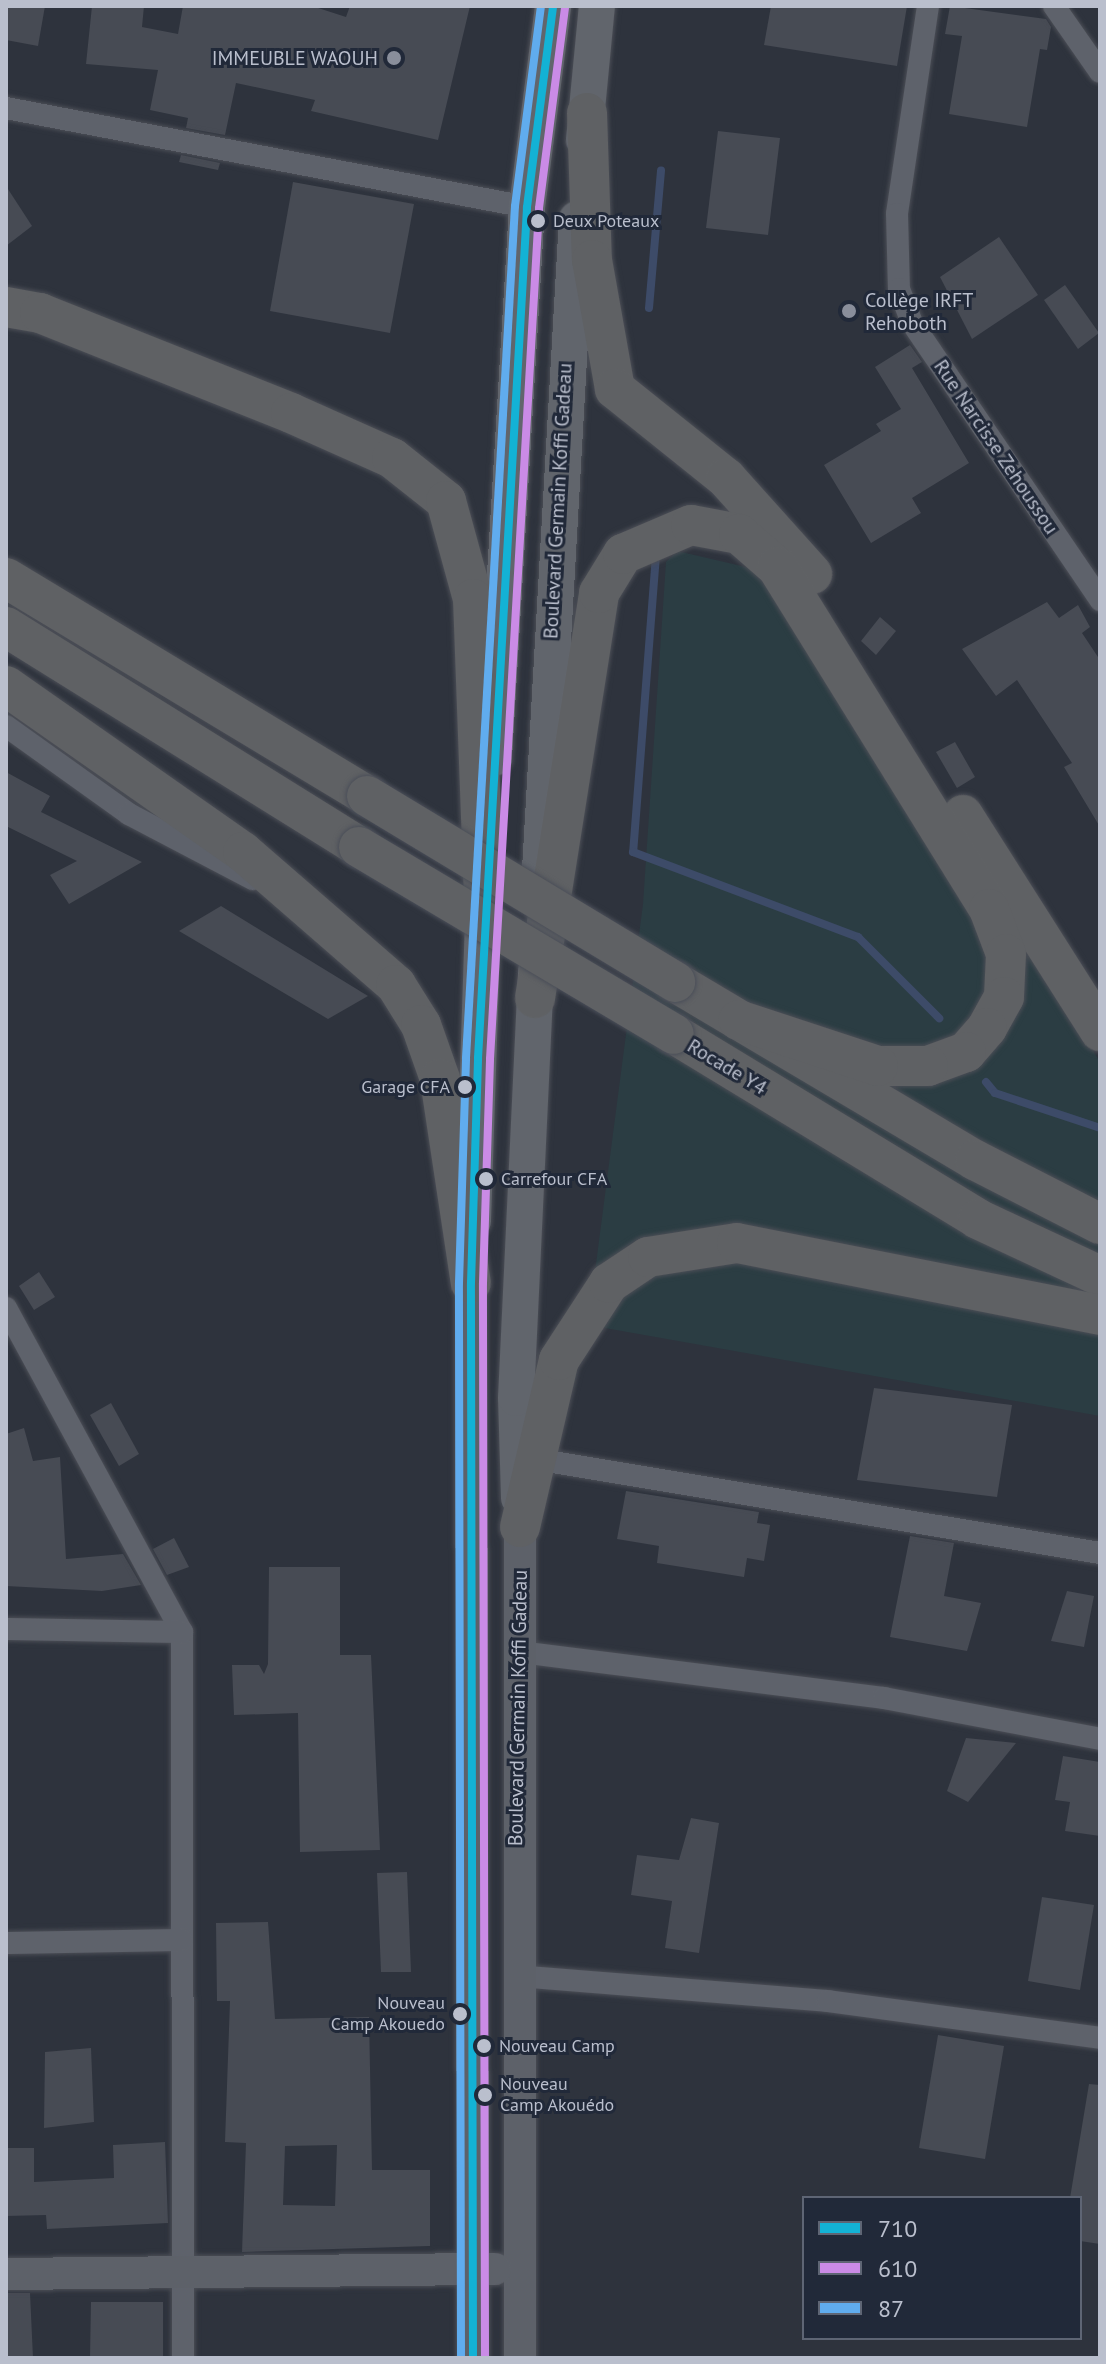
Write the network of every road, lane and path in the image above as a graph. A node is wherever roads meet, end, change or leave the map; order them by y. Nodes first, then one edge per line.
1 (553, 6) edge
2 (597, 6) edge
3 (928, 6) edge
4 (1054, 6) edge
5 (1100, 72) edge
6 (6, 108) edge
7 (587, 113) junction
8 (527, 207) junction
9 (6, 307) edge
10 (12, 580) edge
11 (1100, 600) edge
12 (6, 627) edge
13 (6, 686) edge
14 (6, 726) edge
15 (484, 894) junction
16 (317, 912) junction
17 (535, 998) junction
18 (738, 1020) junction
19 (1100, 1031) edge
20 (1100, 1224) edge
21 (1100, 1276) edge
22 (471, 1283) junction
23 (6, 1308) edge
24 (1100, 1315) edge
25 (16, 1343) edge
26 (527, 1458) junction
27 (520, 1527) joint
28 (1100, 1553) edge
29 (6, 1629) edge
30 (182, 1632) junction
31 (520, 1652) junction
32 (1100, 1739) edge
33 (182, 1940) junction
34 (6, 1943) edge
35 (517, 1976) junction
36 (1100, 2038) edge
37 (474, 2269) junction
38 (519, 2269) junction
39 (183, 2272) junction
40 (6, 2274) edge
41 (183, 2358) edge
42 (473, 2358) edge
43 (520, 2358) edge

1 - 8 main road
2 - 7 main road, Boulevard Germain Koffi Gadeau
3 - 11 street, Rue Narcisse Zehoussou
4 - 5 street
6 - 8 street
7 - 17 main road, Boulevard Germain Koffi Gadeau
7 - 19 highway
8 - 15 main road
9 - 15 highway
10 - 18 highway, bridge
12 - 21 highway, Rocade Y4, bridge
13 - 16 highway
14 - 16 street
15 - 22 main road
16 - 22 highway
17 - 18 highway
17 - 26 main road, Boulevard Germain Koffi Gadeau
18 - 20 highway
22 - 37 main road
23 - 25 street
24 - 26 highway
25 - 30 street
26 - 27 highway
26 - 28 street
27 - 31 main road, Boulevard Germain Koffi Gadeau
29 - 30 street
30 - 33 street
31 - 32 street
31 - 35 main road, Boulevard Germain Koffi Gadeau
33 - 34 street
33 - 39 street
35 - 36 street
35 - 38 main road, Boulevard Germain Koffi Gadeau
37 - 38 main road
37 - 39 main road
37 - 42 main road
38 - 43 main road, Boulevard Germain Koffi Gadeau
39 - 40 main road
39 - 41 street

